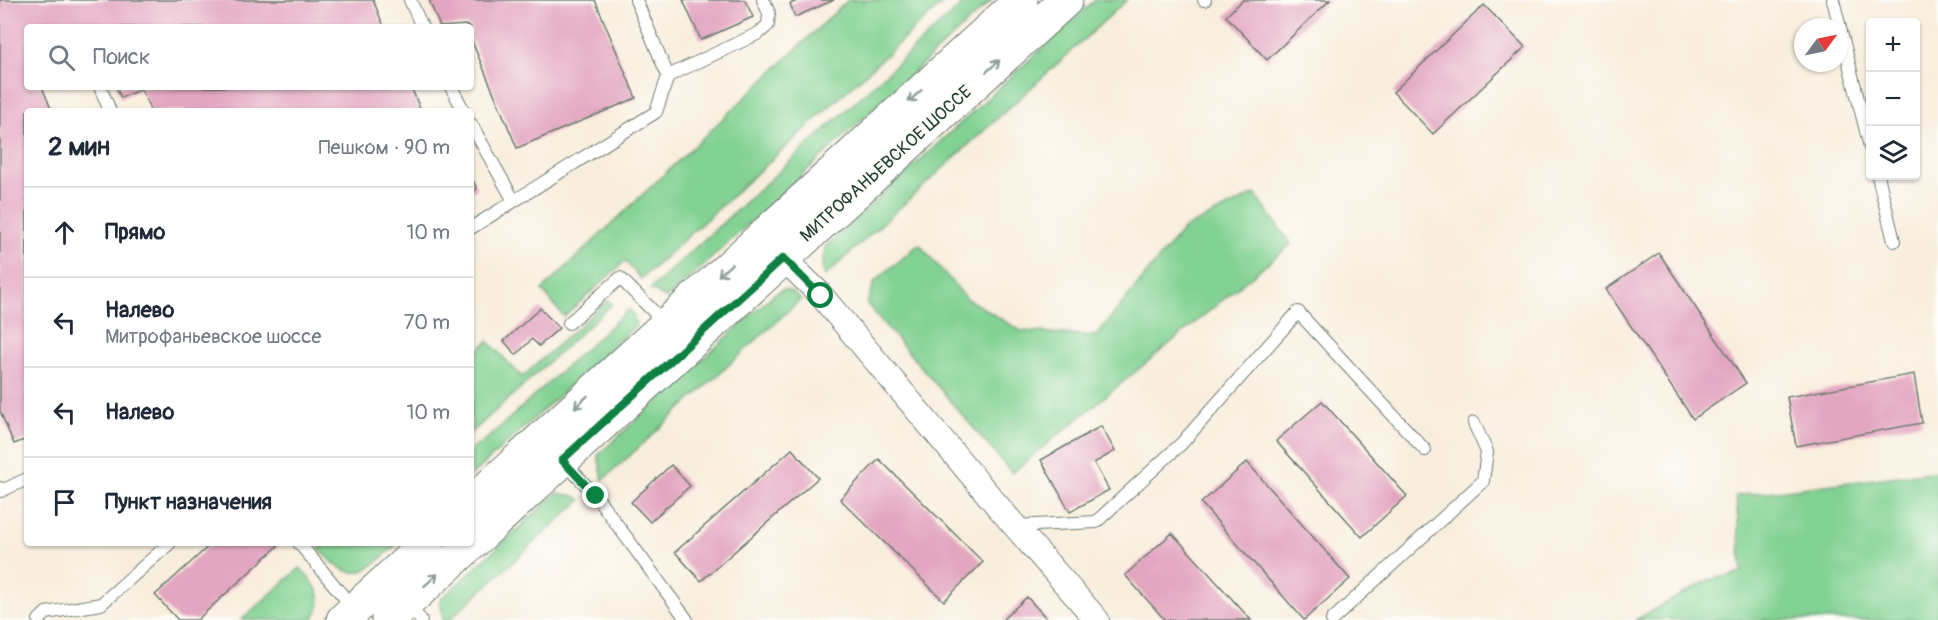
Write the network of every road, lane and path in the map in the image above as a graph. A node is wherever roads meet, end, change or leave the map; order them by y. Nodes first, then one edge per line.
1 (410, 0) edge
2 (636, 0) edge
3 (764, 0) edge
4 (1021, 0) edge
5 (1066, 0) edge
6 (1833, 0) edge
7 (421, 24) edge
8 (668, 76) junction
9 (101, 90) edge
10 (453, 90) edge
11 (109, 108) edge
12 (462, 108) edge
13 (474, 129) edge
14 (1866, 131) edge
15 (1879, 180) edge
16 (514, 201) junction
17 (474, 226) edge
18 (1894, 240) dead end
19 (773, 247) junction
20 (569, 323) dead end
21 (666, 324) junction
22 (1474, 423) dead end
23 (1425, 450) dead end
24 (562, 460) junction
25 (24, 480) edge
26 (0, 491) edge
27 (474, 500) edge
28 (1015, 526) junction
29 (167, 546) edge
30 (301, 546) edge
31 (424, 546) edge
32 (405, 614) edge
33 (349, 615) edge
34 (39, 620) edge
35 (687, 620) edge
36 (1097, 620) edge
37 (1332, 620) edge

1 - 7 lane
2 - 8 lane
3 - 8 lane
4 -> 19 main road, МИТРОФАНЬЕВСКОЕ ШОССЕ
19 -> 5 main road, МИТРОФАНЬЕВСКОЕ ШОССЕ
6 - 14 lane
8 - 16 lane
9 - 11 lane
10 - 12 lane
13 - 16 lane
15 - 18 lane
16 - 17 lane
19 -> 21 main road, МИТРОФАНЬЕВСКОЕ ШОССЕ
19 - 24 main road, МИТРОФАНЬЕВСКОЕ ШОССЕ
19 - 28 street
20 - 21 lane
21 -> 27 main road, МИТРОФАНЬЕВСКОЕ ШОССЕ
22 - 37 lane
23 - 28 lane
32 -> 24 main road, МИТРОФАНЬЕВСКОЕ ШОССЕ
24 - 35 lane
25 - 26 lane
28 - 36 street
29 - 34 lane
30 - 33 lane
31 - 33 main road

